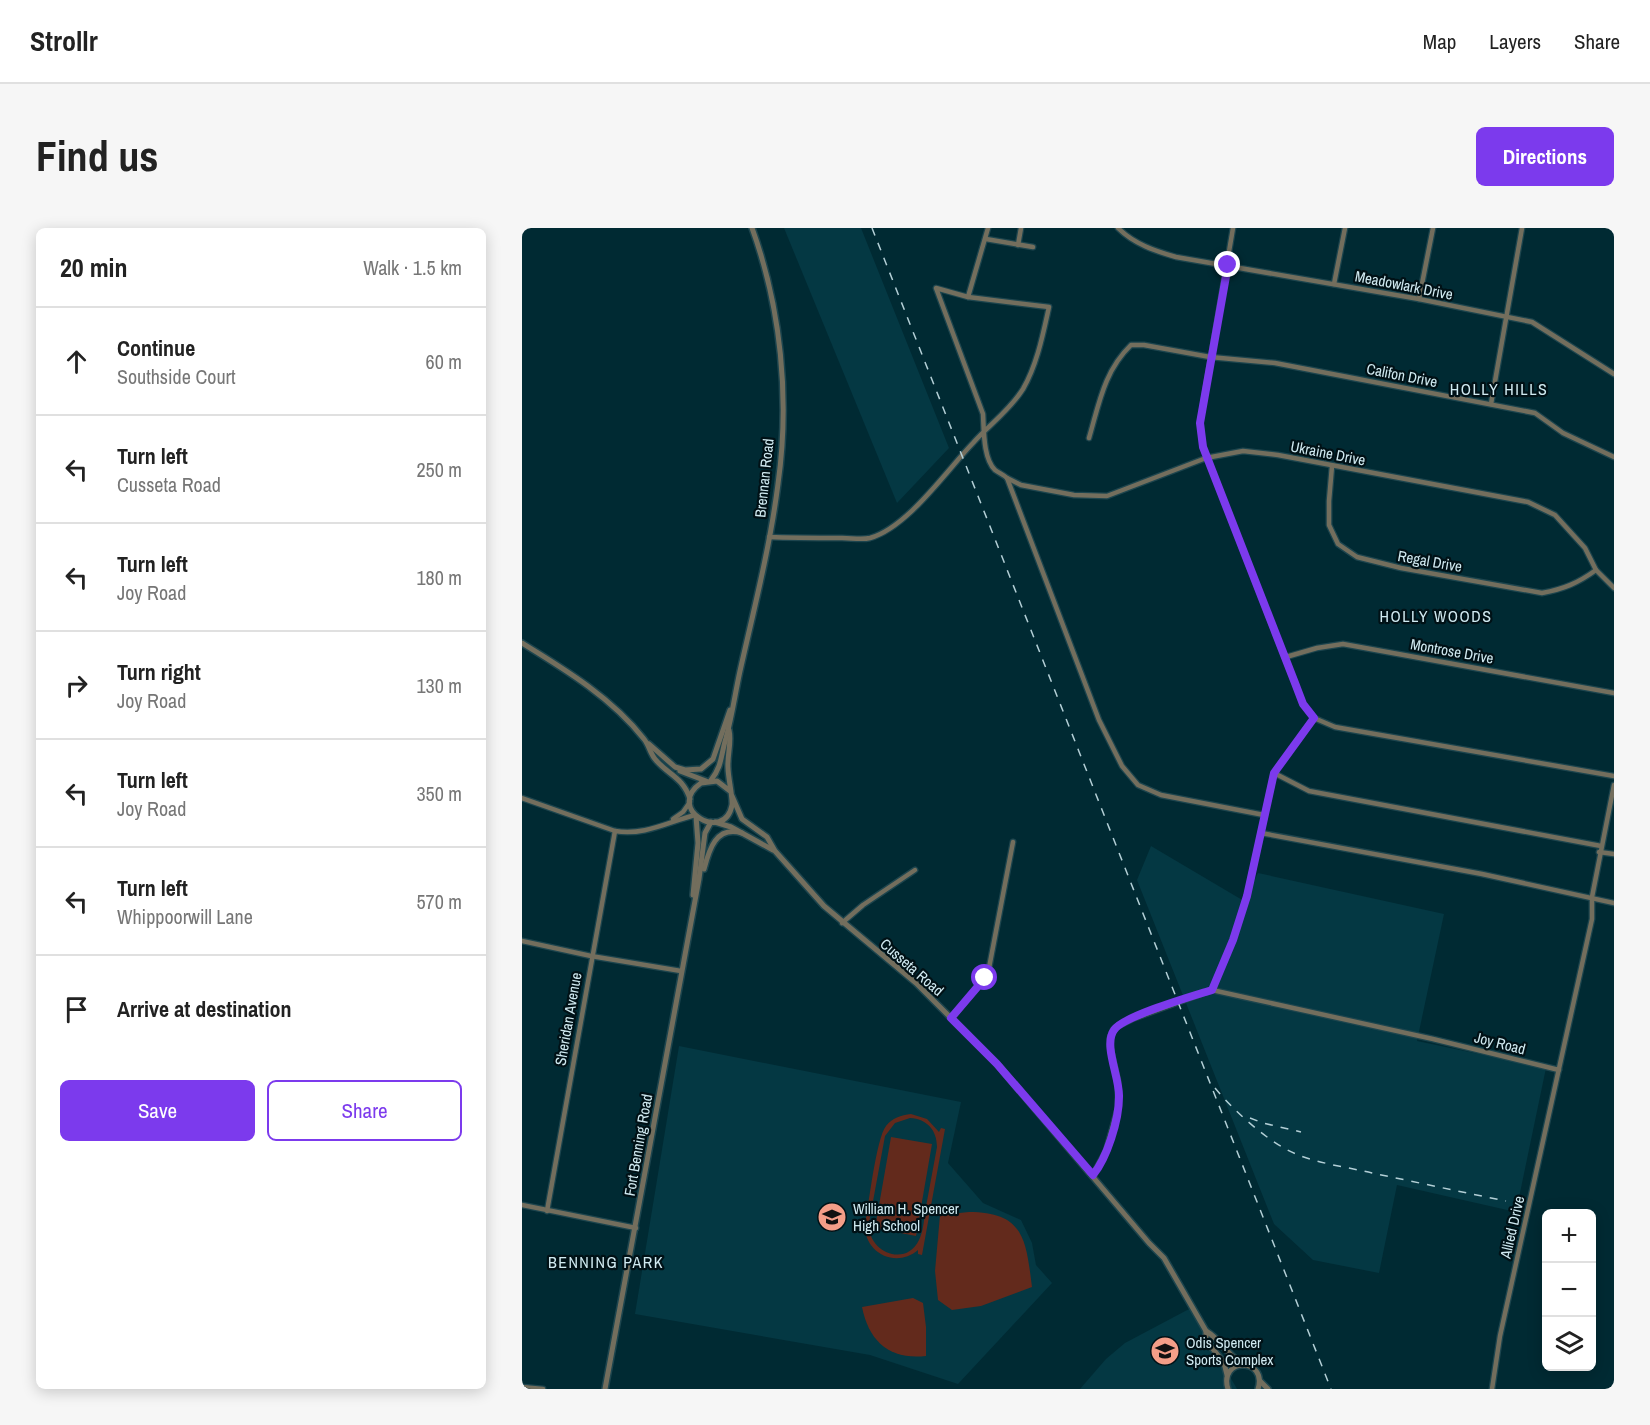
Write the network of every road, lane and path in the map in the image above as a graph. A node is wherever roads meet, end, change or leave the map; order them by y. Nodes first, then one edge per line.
1 (752, 228) edge
2 (988, 228) edge
3 (1021, 228) edge
4 (1118, 228) edge
5 (1233, 228) edge
6 (1345, 228) edge
7 (1433, 228) edge
8 (1522, 228) edge
9 (986, 239) junction
10 (1018, 245) junction
11 (1033, 247) dead end
12 (1228, 265) junction
13 (1334, 284) junction
14 (968, 297) junction
15 (1419, 299) junction
16 (1506, 316) junction
17 (1210, 357) junction
18 (1614, 374) edge
19 (1491, 404) junction
20 (984, 431) junction
21 (1089, 438) dead end
22 (1614, 457) edge
23 (1206, 458) junction
24 (1332, 466) junction
25 (1007, 478) junction
26 (769, 537) junction
27 (1596, 570) junction
28 (1614, 588) edge
29 (522, 643) edge
30 (1286, 657) junction
31 (1614, 693) edge
32 (735, 694) junction
33 (1314, 718) junction
34 (729, 730) junction
35 (646, 741) junction
36 (675, 767) junction
37 (1274, 773) junction
38 (1614, 776) edge
39 (709, 781) junction
40 (1614, 785) edge
41 (731, 793) junction
42 (522, 798) edge
43 (690, 801) junction
44 (695, 815) junction
45 (1264, 815) junction
46 (713, 822) junction
47 (668, 823) junction
48 (615, 831) junction
49 (742, 833) junction
50 (1261, 833) junction
51 (1013, 842) dead end
52 (1601, 846) junction
53 (775, 851) junction
54 (1599, 852) junction
55 (1614, 854) edge
56 (915, 870) dead end
57 (699, 879) junction
58 (1592, 897) junction
59 (1614, 903) edge
60 (694, 905) junction
61 (842, 923) junction
62 (522, 941) edge
63 (591, 956) junction
64 (681, 971) junction
65 (1212, 990) junction
66 (951, 1018) junction
67 (1559, 1070) junction
68 (1093, 1175) junction
69 (522, 1205) edge
70 (547, 1211) junction
71 (636, 1228) junction
72 (1206, 1331) junction
73 (1246, 1365) junction
74 (1227, 1375) junction
75 (1260, 1381) junction
76 (522, 1387) edge
77 (543, 1389) edge
78 (605, 1389) edge
79 (1228, 1389) edge
80 (1258, 1389) edge
81 (1268, 1389) edge
82 (1492, 1389) edge

1 - 26 street, Brennan Road
2 - 9 street
3 - 10 street
4 - 12 street, Meadowlark Drive
5 - 12 street
6 - 13 street
7 - 15 street
8 - 16 street
9 - 10 street
9 - 14 street
10 - 11 street
12 - 13 street, Meadowlark Drive
12 - 17 street
13 - 15 street, Meadowlark Drive
14 - 20 street
14 - 20 street
15 - 16 street, Meadowlark Drive
16 - 18 street, Meadowlark Drive
16 - 19 street
17 - 19 street, Califon Drive
17 - 21 street, Califon Drive
17 - 23 street
19 - 22 street, Califon Drive
20 - 25 street
20 - 26 street
23 - 24 street, Ukraine Drive
23 - 25 street, Ukraine Drive
23 - 30 street
24 - 27 street, Ukraine Drive
24 - 27 street, Regal Drive
25 - 45 street
26 - 32 street, Brennan Road
27 - 28 street, Ukraine Drive
29 - 35 street
30 - 31 street, Montrose Drive
30 - 33 street
32 - 34 street, Brennan Road
32 - 36 street
33 - 37 street
33 - 38 street
34 - 39 street, Brennan Road
34 - 41 street, Brennan Road
35 - 36 street
35 - 43 street
36 - 39 street
37 - 45 street
37 - 52 street
39 - 41 street
39 - 43 street
40 - 52 street
41 - 46 street
41 - 53 street, Cusseta Road
42 - 48 street
43 - 44 street
43 - 47 street
44 - 46 street
44 - 47 street
44 - 60 street, Fort Benning Road
45 - 50 street
46 - 49 street, Cusseta Road
46 - 57 street, Fort Benning Road
47 - 48 street
48 - 63 street, Sheridan Avenue
49 - 53 street, Cusseta Road
49 - 57 street
50 - 58 street
50 - 65 street
51 - 66 street
52 - 54 street
53 - 61 street, Cusseta Road
54 - 55 street
54 - 58 street
56 - 61 street
57 - 60 street, Fort Benning Road
58 - 59 street
58 - 67 street
60 - 64 street, Fort Benning Road
61 - 66 street, Cusseta Road
62 - 63 street
63 - 64 street
63 - 70 street, Sheridan Avenue
64 - 71 street, Fort Benning Road
65 - 67 street, Joy Road
65 - 68 street
66 - 68 street, Cusseta Road
67 - 82 street, Allied Drive
68 - 72 street, Cusseta Road
69 - 70 street
70 - 71 street
71 - 78 street, Fort Benning Road
72 - 73 street, Cusseta Road
72 - 74 street, Cusseta Road
73 - 74 street
73 - 75 street, Cusseta Road
74 - 79 street, Cusseta Road
75 - 80 street
75 - 81 street, Cusseta Road
76 - 77 street

